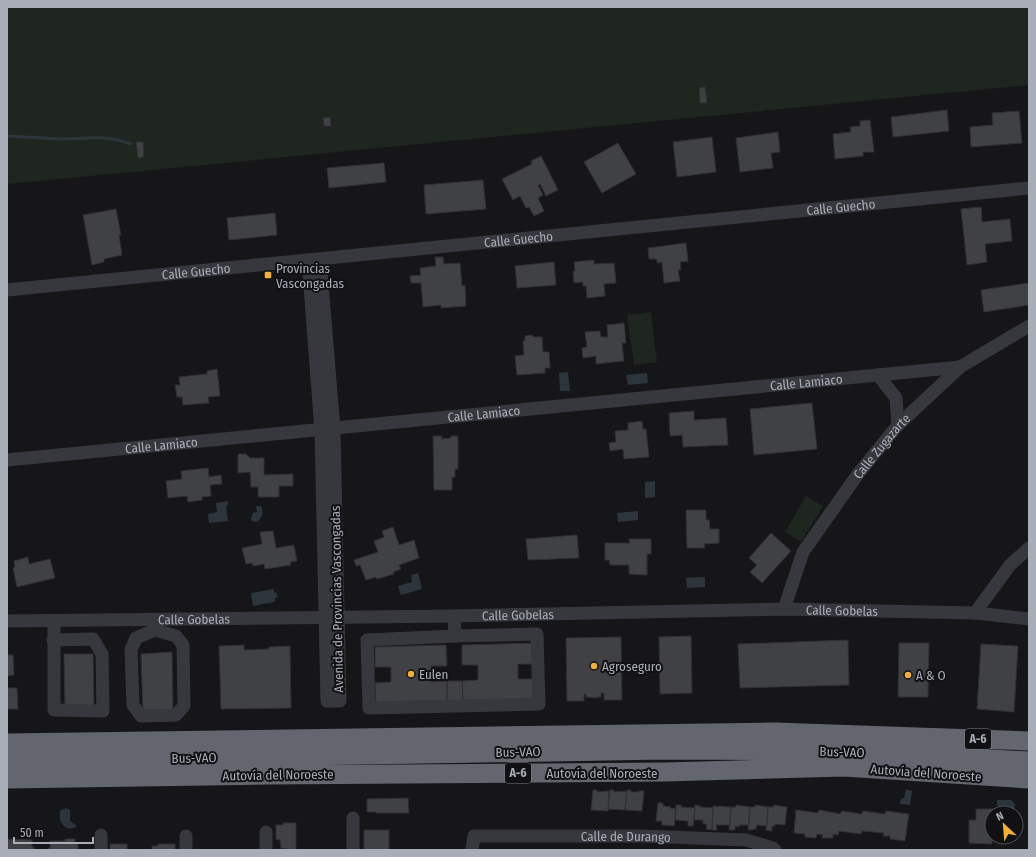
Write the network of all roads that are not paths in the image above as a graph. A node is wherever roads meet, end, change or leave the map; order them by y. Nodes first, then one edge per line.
1 (1029, 188) edge
2 (314, 260) junction
3 (7, 290) edge
4 (1029, 326) edge
5 (960, 367) junction
6 (878, 375) junction
7 (898, 425) junction
8 (328, 429) junction
9 (7, 460) edge
10 (1029, 548) edge
11 (784, 609) junction
12 (975, 614) junction
13 (454, 616) junction
14 (333, 617) junction
15 (1029, 619) edge
16 (7, 621) edge
17 (54, 621) junction
18 (154, 625) junction
19 (455, 636) junction
20 (53, 640) junction
21 (1029, 741) edge
22 (7, 743) edge
23 (7, 761) edge
24 (1029, 761) edge
25 (7, 779) edge
26 (1029, 779) edge
27 (353, 818) dead end
28 (266, 832) dead end
29 (102, 835) dead end
30 (186, 836) dead end
31 (101, 850) edge
32 (186, 850) edge
33 (266, 850) edge
34 (353, 850) edge
35 (472, 850) edge
36 (775, 850) edge

1 - 2 street, Calle Guecho
2 - 3 street, Calle Guecho
2 - 8 street, Avenida de Provincias Vascongadas
4 - 5 street, Calle Zugazarte
5 - 6 street, Calle Lamiaco
5 - 7 street, Calle Zugazarte
6 - 7 street
6 - 8 street, Calle Lamiaco
7 - 11 street, Calle Zugazarte
8 - 9 street, Calle Lamiaco
8 - 14 street, Avenida de Provincias Vascongadas
10 - 12 street
11 - 12 street, Calle Gobelas
11 - 13 street, Calle Gobelas
12 - 15 street, Calle Gobelas
13 - 14 street, Calle Gobelas
13 - 19 street
14 - 14 street, Avenida de Provincias Vascongadas
14 - 18 street, Calle Gobelas
16 - 17 street, Calle Gobelas
17 - 18 street, Calle Gobelas
17 - 20 street
18 - 18 street
19 - 19 street
20 - 20 street
21 - 22 highway, A-6
23 - 24 highway, Bus-VAO
25 - 26 highway, Autovía del Noroeste / A-6
27 - 34 street
28 - 33 street
29 - 31 street
30 - 32 street
35 - 36 street, Calle de Durango

